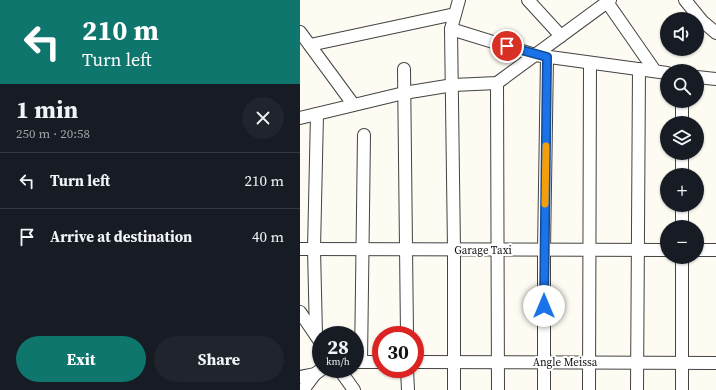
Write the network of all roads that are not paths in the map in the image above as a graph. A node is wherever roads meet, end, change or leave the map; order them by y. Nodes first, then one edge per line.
1 (459, 0) edge
2 (528, 0) edge
3 (685, 0) edge
4 (609, 1) edge
5 (455, 14) junction
6 (451, 29) junction
7 (716, 33) edge
8 (561, 36) junction
9 (304, 41) edge
10 (535, 55) junction
11 (547, 57) junction
12 (590, 63) junction
13 (404, 69) dead end
14 (639, 69) junction
15 (655, 71) junction
16 (660, 72) edge
17 (704, 78) edge
18 (716, 79) edge
19 (498, 83) junction
20 (453, 85) junction
21 (404, 93) junction
22 (354, 104) junction
23 (317, 114) junction
24 (300, 118) edge
25 (364, 135) dead end
26 (300, 249) edge
27 (314, 249) junction
28 (638, 249) junction
29 (363, 250) junction
30 (406, 250) junction
31 (454, 250) junction
32 (498, 250) junction
33 (544, 250) junction
34 (590, 250) junction
35 (660, 250) edge
36 (704, 250) edge
37 (716, 250) edge
38 (682, 264) edge
39 (300, 312) edge
40 (318, 326) edge
41 (360, 326) edge
42 (407, 326) edge
43 (312, 329) edge
44 (424, 362) edge
45 (454, 362) junction
46 (498, 362) junction
47 (544, 362) junction
48 (589, 362) junction
49 (637, 363) junction
50 (682, 363) junction
51 (716, 363) edge
52 (312, 373) edge
53 (300, 377) edge
54 (313, 378) edge
55 (345, 378) edge
56 (407, 378) edge
57 (303, 390) edge
58 (353, 390) edge
59 (408, 390) edge
60 (454, 390) edge
61 (498, 390) edge
62 (544, 390) edge
63 (589, 390) edge
64 (637, 390) edge
65 (682, 390) edge

1 - 5 street
2 - 8 street
3 - 7 street
4 - 8 street
4 - 15 street
5 - 6 street
5 - 9 street
6 - 10 street
6 - 20 street
8 - 10 street
9 - 22 street
10 - 11 street
10 - 19 street
11 - 12 street
11 - 33 street
12 - 14 street
12 - 34 street
13 - 21 street
14 - 15 street
14 - 28 street
15 - 16 street
17 - 18 street
19 - 20 street
19 - 32 street
20 - 21 street
20 - 31 street
21 - 22 street
21 - 30 street
22 - 23 street
23 - 24 street
23 - 27 street
25 - 29 street
26 - 27 street, Garage Taxi
27 - 29 street, Garage Taxi
27 - 40 street
28 - 34 street, Garage Taxi
28 - 35 street, Garage Taxi
28 - 49 street
29 - 30 street, Garage Taxi
29 - 41 street
30 - 31 street, Garage Taxi
30 - 42 street
31 - 32 street, Garage Taxi
31 - 45 street
32 - 33 street, Garage Taxi
32 - 46 street
33 - 34 street, Garage Taxi
33 - 47 street
34 - 48 street
36 - 37 street
38 - 50 street
39 - 43 street
44 - 45 street, Angle Meissa
45 - 46 street, Angle Meissa
45 - 60 street
46 - 47 street, Angle Meissa
46 - 61 street
47 - 48 street, Angle Meissa
47 - 62 street
48 - 49 street, Angle Meissa
48 - 63 street
49 - 50 street, Angle Meissa
49 - 64 street
50 - 51 street, Angle Meissa
50 - 65 street
52 - 53 street
54 - 57 street
55 - 58 street
56 - 59 street

